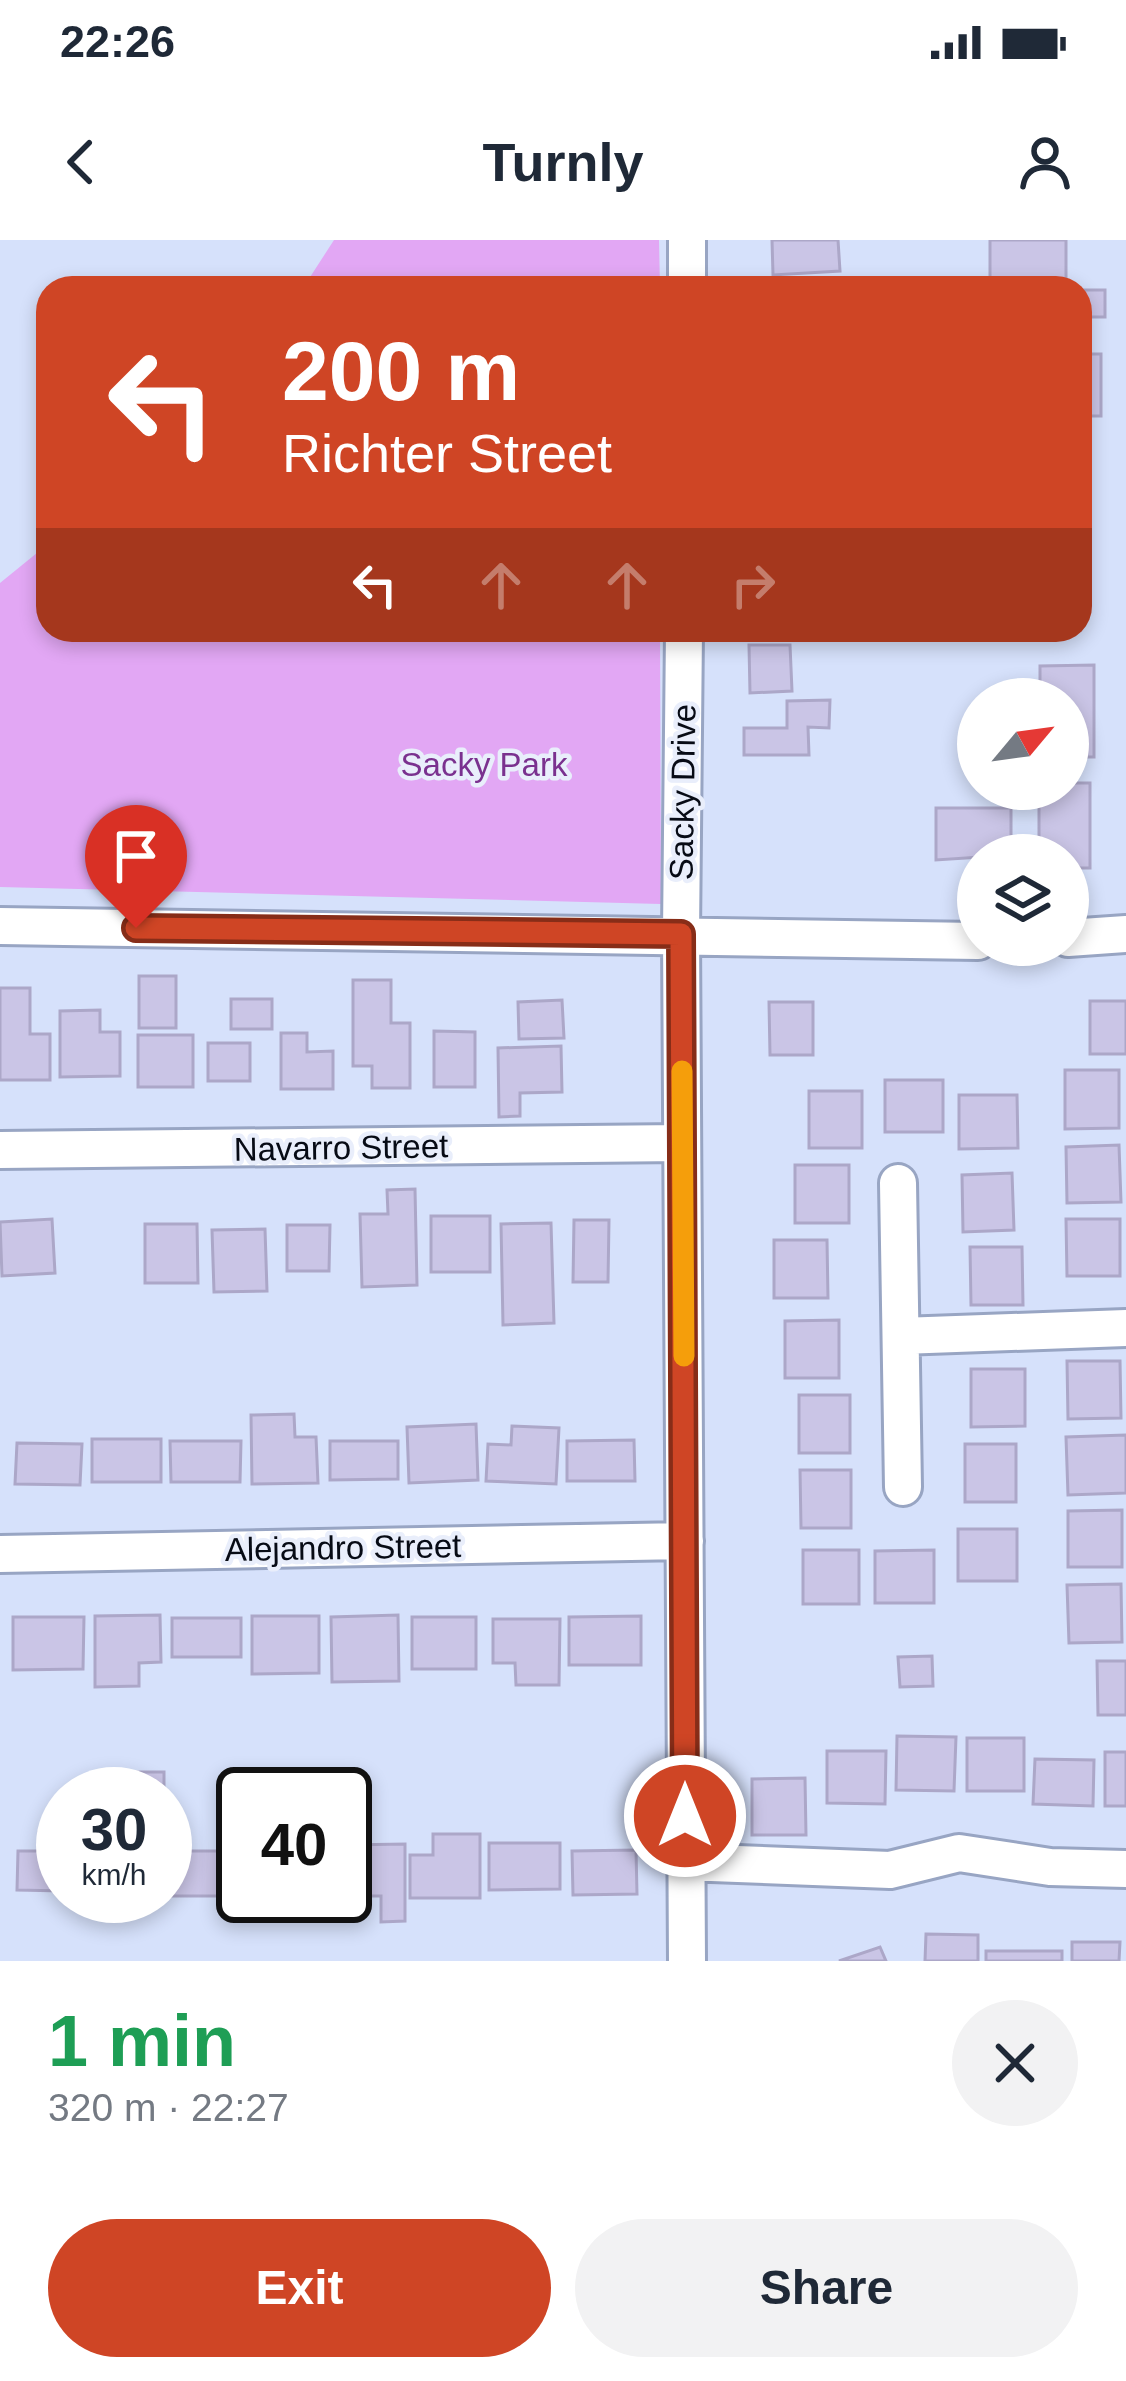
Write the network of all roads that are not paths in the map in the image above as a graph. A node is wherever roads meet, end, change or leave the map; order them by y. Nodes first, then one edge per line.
1 (687, 240) edge
2 (687, 276) edge
3 (684, 642) edge
4 (0, 926) edge
5 (681, 934) junction
6 (1126, 934) edge
7 (1089, 937) edge
8 (957, 941) edge
9 (682, 1143) junction
10 (0, 1150) edge
11 (898, 1183) dead end
12 (1126, 1328) edge
13 (901, 1336) junction
14 (903, 1487) dead end
15 (686, 1541) junction
16 (0, 1554) edge
17 (685, 1862) junction
18 (1126, 1869) edge
19 (687, 1961) edge

1 - 2 street
3 - 5 street, Sacky Drive
4 - 5 street
5 - 8 street
5 - 9 street, Sacky Drive
6 - 7 street
9 - 10 street, Navarro Street
9 - 15 street, Sacky Drive
11 - 13 street
12 - 13 street
13 - 14 street
15 - 16 street, Alejandro Street
15 - 17 street, Sacky Drive
17 - 18 street
17 - 19 street, Sacky Drive

